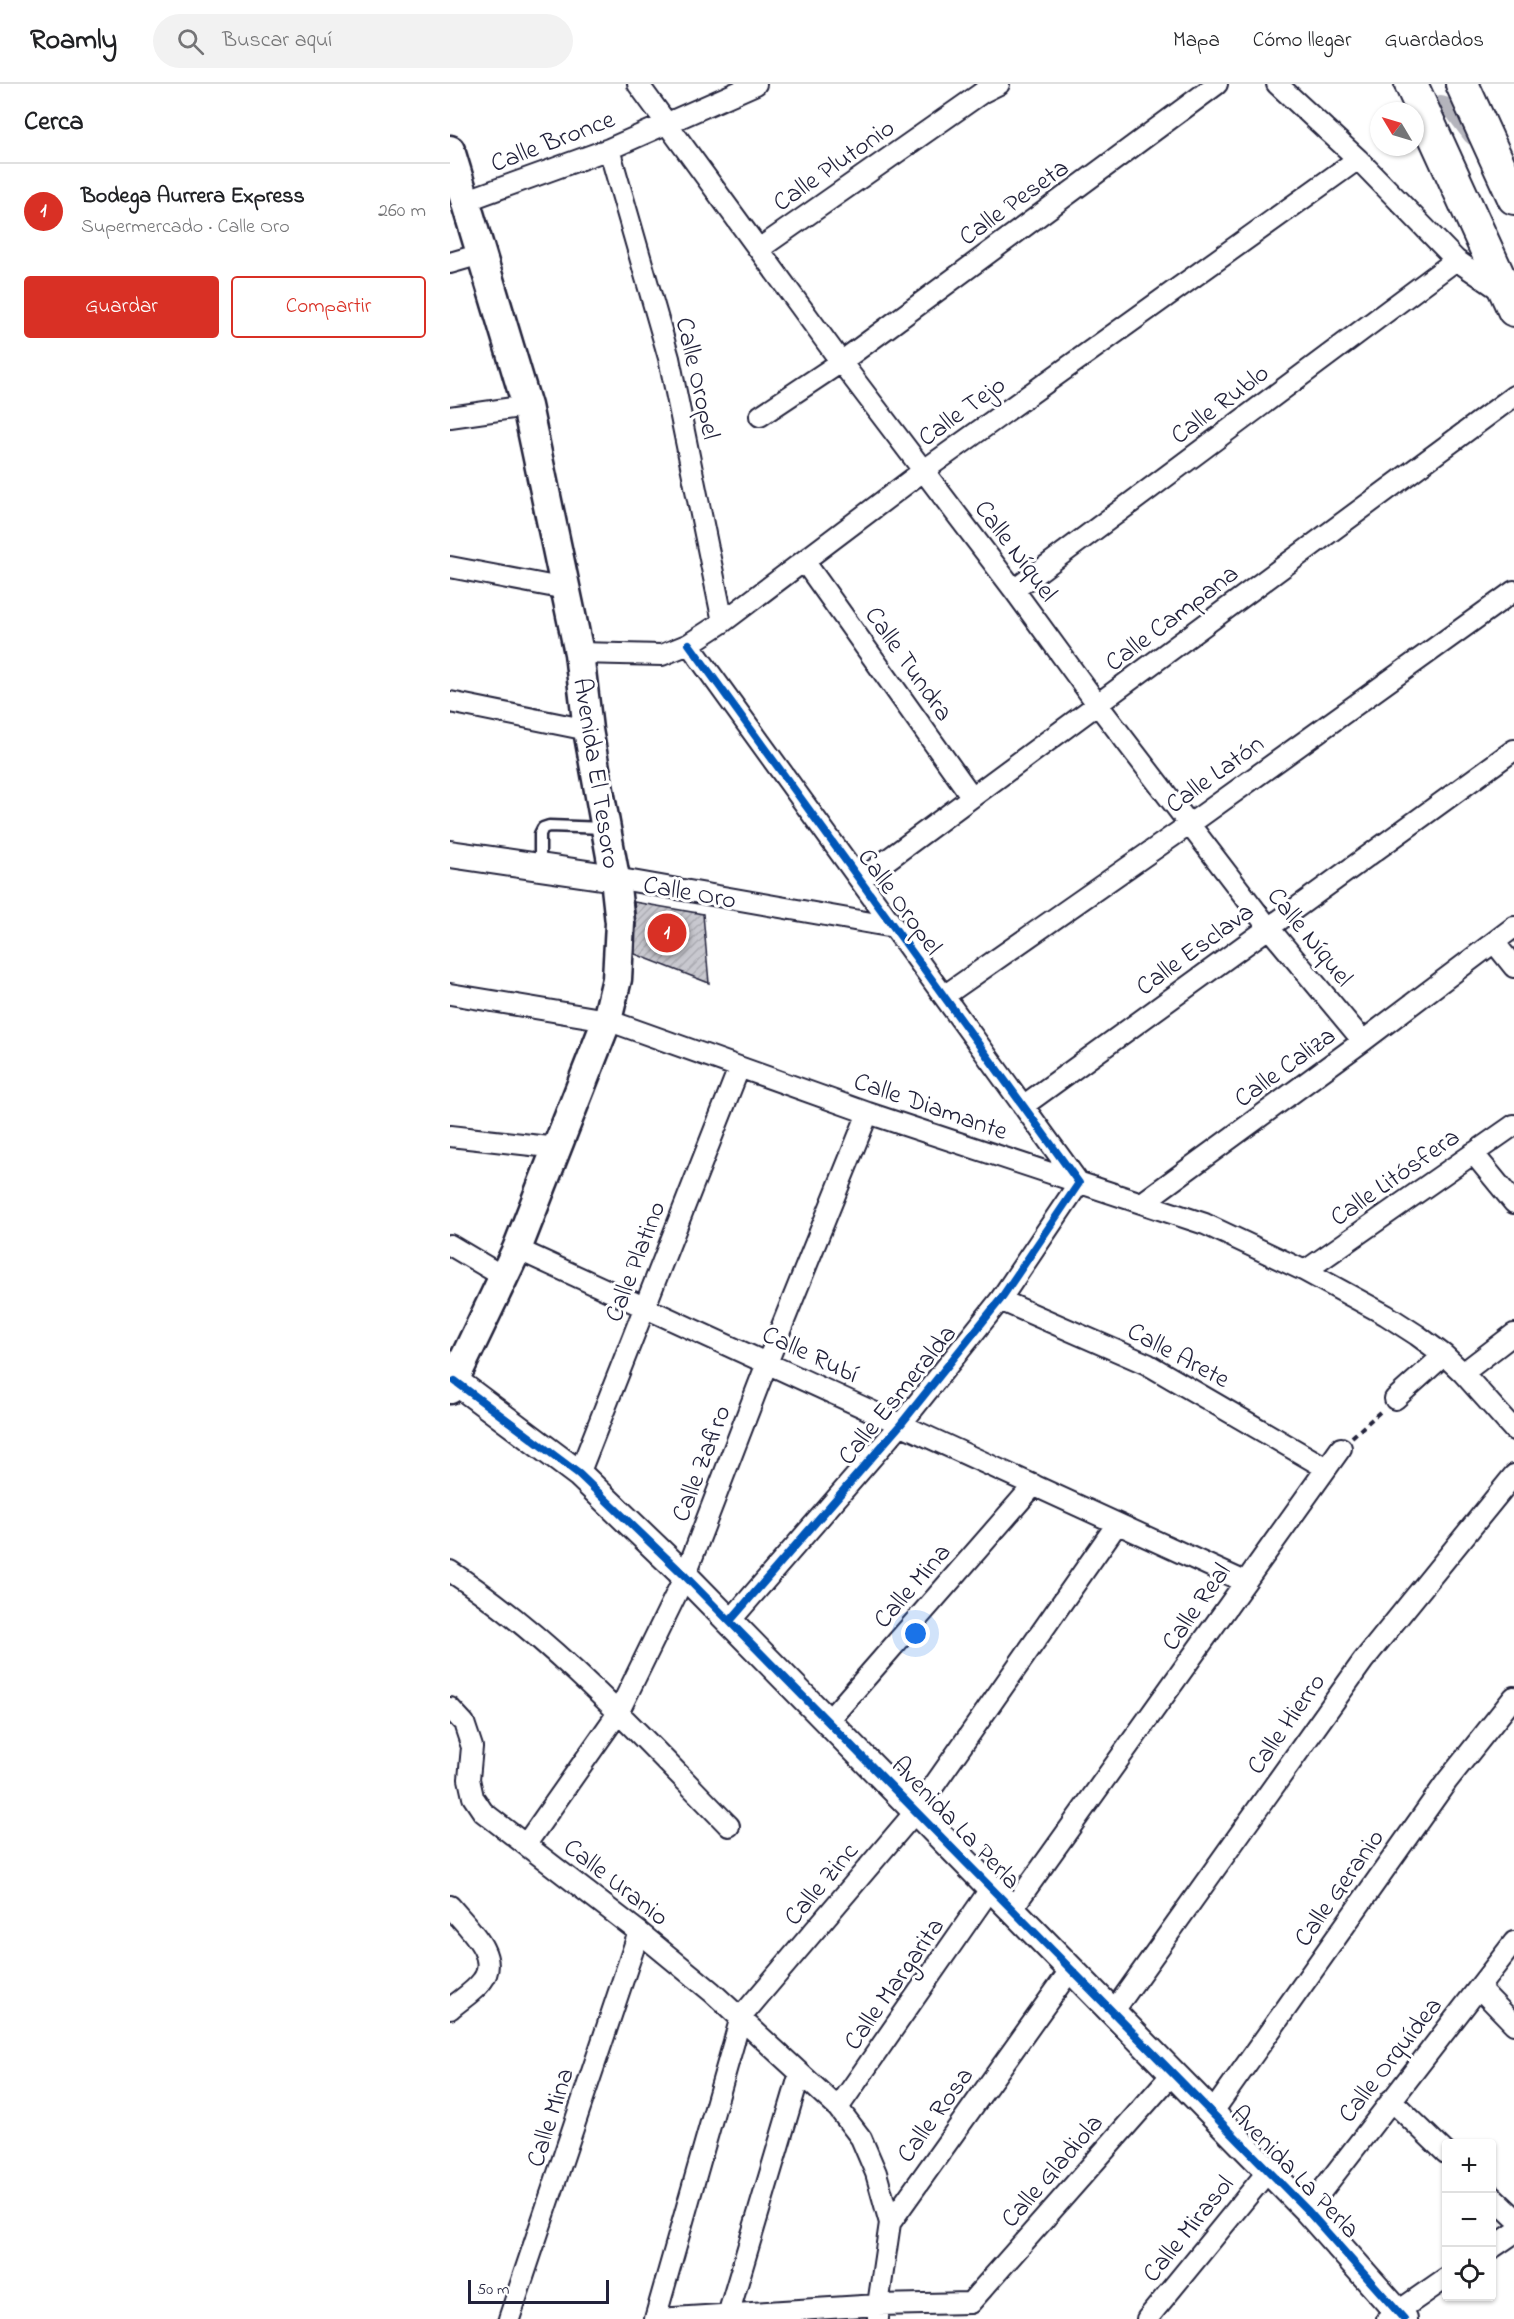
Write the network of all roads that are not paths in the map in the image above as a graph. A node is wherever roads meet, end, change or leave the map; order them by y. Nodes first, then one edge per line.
1 (638, 84) edge
2 (756, 84) edge
3 (999, 84) edge
4 (1217, 84) edge
5 (1277, 84) edge
6 (1411, 84) edge
7 (1462, 84) edge
8 (666, 124) junction
9 (609, 149) junction
10 (450, 150) edge
11 (1358, 159) junction
12 (1514, 198) edge
13 (465, 201) junction
14 (759, 249) junction
15 (482, 254) junction
16 (1456, 260) junction
17 (450, 263) edge
18 (1511, 303) edge
19 (841, 362) junction
20 (1514, 396) edge
21 (527, 406) junction
22 (760, 416) dead end
23 (450, 417) edge
24 (923, 471) junction
25 (804, 561) junction
26 (450, 567) edge
27 (566, 589) junction
28 (1014, 590) junction
29 (1514, 591) edge
30 (723, 622) junction
31 (689, 644) junction
32 (579, 652) junction
33 (450, 702) edge
34 (1098, 705) junction
35 (588, 729) junction
36 (1514, 750) edge
37 (972, 797) junction
38 (1190, 824) junction
39 (606, 828) junction
40 (450, 854) edge
41 (540, 867) junction
42 (615, 878) junction
43 (860, 880) junction
44 (894, 927) junction
45 (1268, 927) junction
46 (1514, 927) edge
47 (1494, 942) junction
48 (1514, 968) edge
49 (450, 994) edge
50 (944, 996) junction
51 (607, 1020) junction
52 (1363, 1041) junction
53 (739, 1068) junction
54 (1023, 1106) junction
55 (868, 1113) junction
56 (1514, 1125) edge
57 (450, 1136) edge
58 (558, 1148) junction
59 (1473, 1153) junction
60 (1078, 1183) junction
61 (1142, 1203) junction
62 (1514, 1203) edge
63 (450, 1245) edge
64 (518, 1249) junction
65 (1305, 1271) junction
66 (504, 1277) junction
67 (1000, 1300) junction
68 (645, 1308) junction
69 (1514, 1334) edge
70 (1444, 1355) junction
71 (767, 1363) junction
72 (1463, 1373) junction
73 (452, 1385) edge
74 (1395, 1399) road end
75 (901, 1424) junction
76 (1514, 1430) edge
77 (1341, 1448) road end
78 (1326, 1468) junction
79 (579, 1474) junction
80 (1514, 1475) edge
81 (1034, 1485) junction
82 (1117, 1524) junction
83 (450, 1571) edge
84 (685, 1576) junction
85 (1245, 1582) junction
86 (730, 1621) junction
87 (1514, 1697) edge
88 (450, 1708) edge
89 (618, 1713) junction
90 (828, 1721) junction
91 (916, 1811) junction
92 (729, 1826) dead end
93 (526, 1844) junction
94 (992, 1888) junction
95 (450, 1906) edge
96 (1012, 1909) junction
97 (639, 1932) junction
98 (1514, 1942) edge
99 (1071, 1969) junction
100 (1479, 1988) junction
101 (450, 2009) edge
102 (1113, 2012) junction
103 (741, 2017) junction
104 (1514, 2024) edge
105 (800, 2073) junction
106 (1173, 2073) junction
107 (1391, 2100) junction
108 (838, 2108) junction
109 (1212, 2113) junction
110 (1442, 2149) edge
111 (1268, 2170) junction
112 (1496, 2201) edge
113 (1307, 2210) junction
114 (1514, 2217) edge
115 (890, 2223) junction
116 (1514, 2233) edge
117 (1493, 2247) edge
118 (1442, 2281) edge
119 (969, 2311) edge
120 (878, 2312) edge
121 (728, 2315) junction
122 (1396, 2316) edge
123 (1152, 2317) edge
124 (510, 2319) edge
125 (657, 2319) edge

1 - 8 street, Calle Níquel
2 - 8 street, Calle Bronce
3 - 14 street, Calle Plutonio
4 - 19 street, Calle Peseta
5 - 11 street
6 - 18 main road
7 - 12 main road
8 - 9 street, Calle Bronce
8 - 14 street, Calle Níquel
9 - 13 street, Calle Bronce
9 - 30 street, Calle Oropel
10 - 13 main road, Avenida El Tesoro
11 - 16 street
11 - 24 street, Calle Tejo
13 - 15 main road, Avenida El Tesoro
14 - 19 street, Calle Níquel
15 - 17 street
15 - 21 main road, Avenida El Tesoro
16 - 18 street
16 - 28 street, Calle Rublo
19 - 22 street, Calle Peseta
19 - 24 street, Calle Níquel
20 - 34 street, Calle Campana
21 - 23 street
21 - 27 main road, Avenida El Tesoro
24 - 25 street, Calle Tejo
24 - 28 street, Calle Níquel
25 - 30 street, Calle Tejo
25 - 37 street, Calle Tundra
26 - 27 street
27 - 32 main road, Avenida El Tesoro
28 - 34 street, Calle Níquel
29 - 38 street, Calle Latón
30 - 31 street, Calle Tejo
31 - 32 street, Calle Tejo
31 - 43 street, Calle Oropel
32 - 35 main road, Avenida El Tesoro
33 - 35 street
34 - 37 street, Calle Campana
34 - 38 street, Calle Níquel
35 - 39 main road, Avenida El Tesoro
36 - 45 street, Calle Esclava
37 - 43 street, Calle Campana
38 - 45 street, Calle Níquel
38 - 50 street, Calle Latón
39 - 41 lane
39 - 42 main road, Avenida El Tesoro
40 - 41 street, Calle Oro
41 - 42 street, Calle Oro
42 - 44 street, Calle Oro
42 - 51 main road, Avenida El Tesoro
43 - 44 street, Calle Oropel
44 - 50 street, Calle Oropel
45 - 52 street, Calle Níquel
45 - 54 street, Calle Esclava
46 - 47 street, Calle Caliza
47 - 48 street
47 - 52 street, Calle Caliza
49 - 51 street, Calle Diamante
50 - 54 street, Calle Oropel
51 - 53 street, Calle Diamante
51 - 58 main road, Avenida El Tesoro
52 - 61 street, Calle Caliza
53 - 55 street, Calle Diamante
53 - 68 street, Calle Platino
54 - 60 street, Calle Oropel
55 - 60 street, Calle Diamante
55 - 71 street, Calle Zafiro
56 - 59 street, Calle Litósfera
57 - 58 street
58 - 64 main road, Avenida El Tesoro
59 - 62 street
59 - 65 street, Calle Litósfera
60 - 61 street, Calle Diamante
60 - 67 street, Calle Esmeralda
61 - 65 street, Calle Diamante
63 - 66 street
64 - 66 main road, Avenida El Tesoro
64 - 68 street, Calle Rubí
65 - 70 street, Calle Diamante
66 - 73 main road, Avenida El Tesoro
67 - 75 street, Calle Esmeralda
67 - 78 street, Calle Arete
68 - 71 street, Calle Rubí
68 - 79 street, Calle Platino
69 - 72 street
70 - 72 street, Calle Diamante
70 - 74 street
71 - 75 street, Calle Rubí
71 - 84 street, Calle Zafiro
72 - 76 street, Calle Diamante
73 - 79 street, Avenida La Perla
75 - 81 street, Calle Rubí
75 - 86 street, Calle Esmeralda
77 - 78 street, Calle Real
78 - 85 street, Calle Real
79 - 84 street, Avenida La Perla
80 - 102 street, Calle Hierro
81 - 82 street, Calle Rubí
81 - 90 street, Calle Mina
82 - 85 street, Calle Rubí
82 - 91 street, Calle Zinc
83 - 89 street
84 - 86 street, Avenida La Perla
84 - 89 street, Calle Zafiro
85 - 96 street, Calle Real
86 - 90 street, Avenida La Perla
87 - 109 street, Calle Geranio
88 - 93 street, Calle Uranio
89 - 92 street
89 - 93 street, Calle Zafiro
90 - 91 street, Avenida La Perla
91 - 94 street, Avenida La Perla
91 - 103 street, Calle Zinc
93 - 97 street, Calle Uranio
94 - 96 street, Avenida La Perla
94 - 108 street, Calle Margarita
95 - 101 street
96 - 99 street, Avenida La Perla
97 - 103 street, Calle Uranio
97 - 124 street, Calle Mina
98 - 100 street, Calle Orquídea
99 - 102 street, Avenida La Perla
99 - 115 street, Calle Rosa
100 - 104 street
100 - 107 street, Calle Orquídea
102 - 106 street, Avenida La Perla
103 - 105 street, Calle Uranio
103 - 125 street, Calle Zinc
105 - 108 street, Calle Uranio
105 - 121 street
106 - 109 street, Avenida La Perla
106 - 119 street, Calle Gladiola
107 - 110 street
107 - 113 street, Calle Orquídea
108 - 115 street, Calle Uranio
109 - 111 street, Avenida La Perla
111 - 113 street, Avenida La Perla
111 - 123 street, Calle Mirasol
112 - 114 street
113 - 122 street, Avenida La Perla
115 - 120 street, Calle Rosa
116 - 117 street
118 - 122 street
119 - 120 street
120 - 121 street
121 - 125 street

